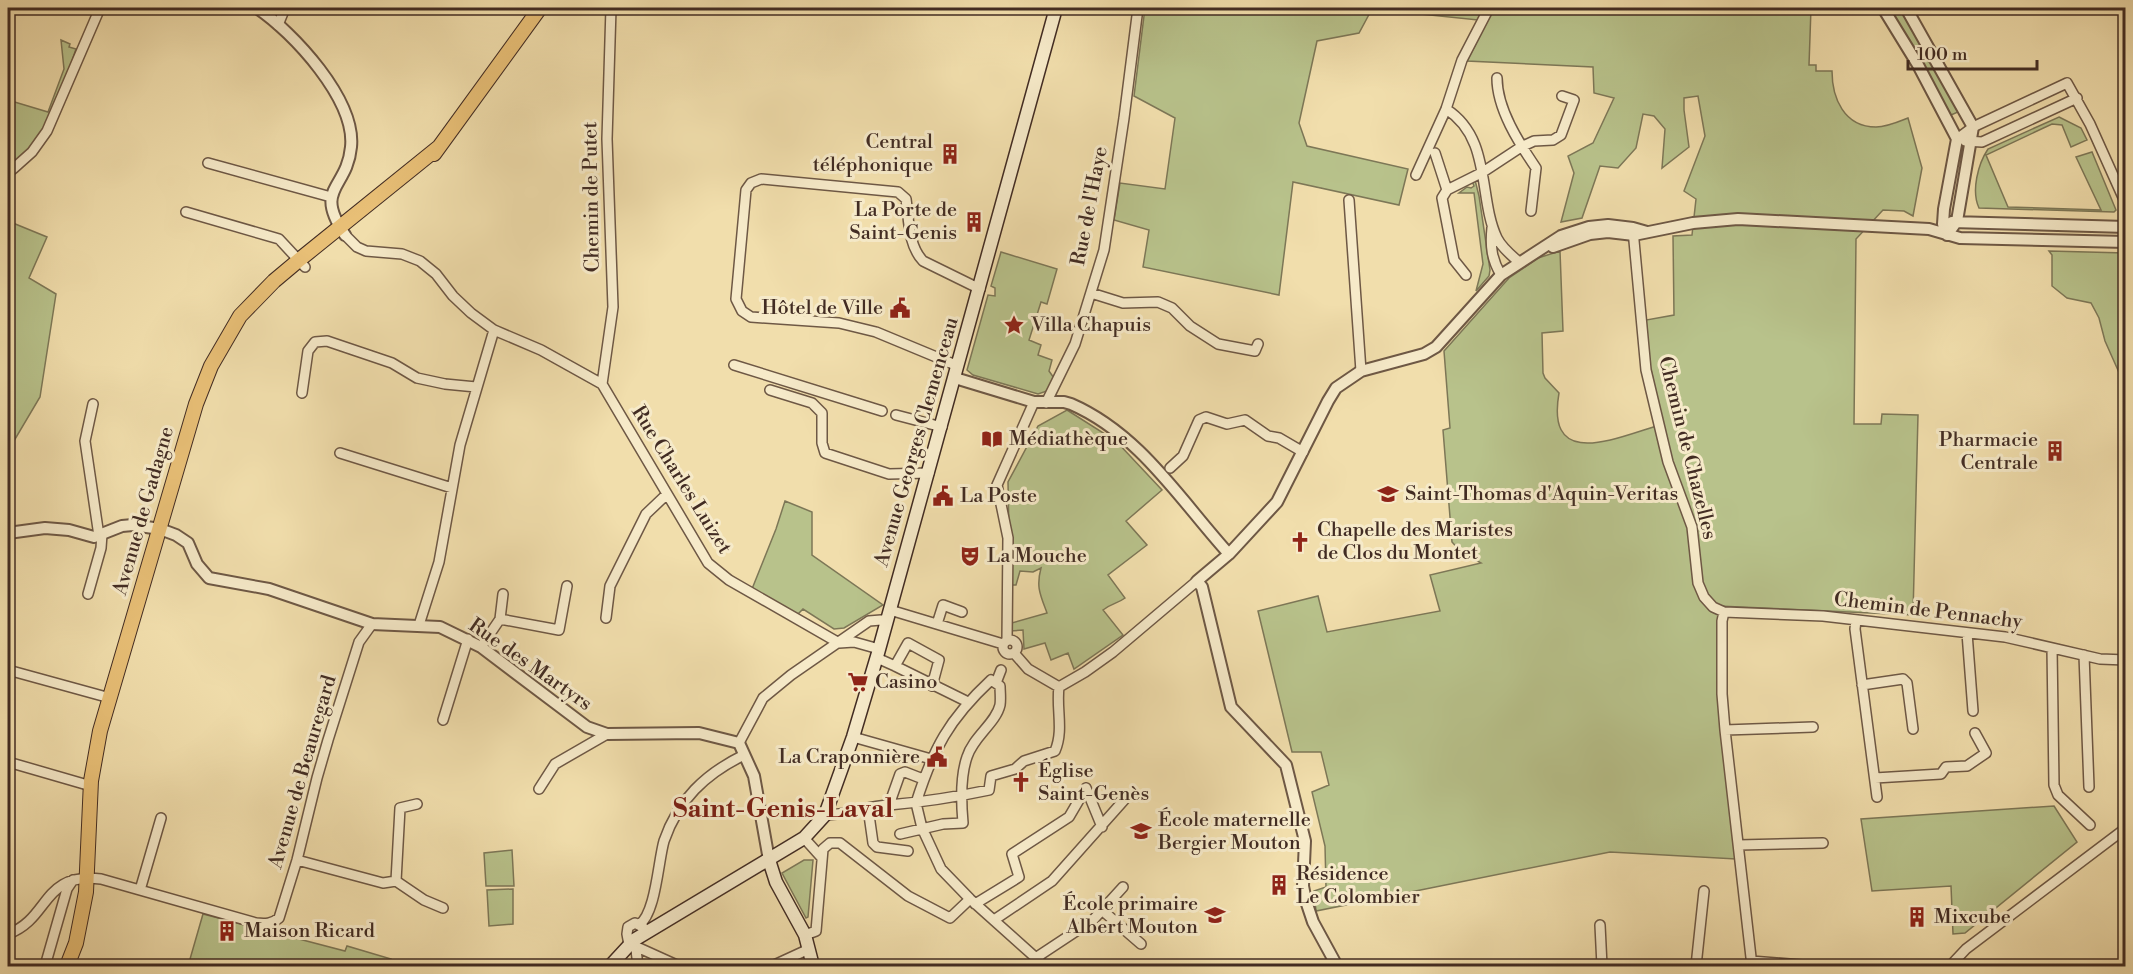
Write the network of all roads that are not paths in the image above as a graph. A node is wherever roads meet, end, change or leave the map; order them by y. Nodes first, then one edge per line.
1 (100, 8) edge
2 (257, 8) edge
3 (285, 8) edge
4 (540, 8) edge
5 (610, 8) edge
6 (1056, 8) edge
7 (1138, 8) edge
8 (1489, 8) edge
9 (1883, 8) edge
10 (1906, 8) edge
11 (278, 25) junction
12 (1497, 78) dead end
13 (1562, 96) dead end
14 (2077, 98) junction
15 (1446, 109) junction
16 (1973, 127) junction
17 (1957, 139) junction
18 (1971, 143) junction
19 (1521, 147) junction
20 (1435, 153) dead end
21 (208, 164) dead end
22 (8, 172) edge
23 (1483, 172) junction
24 (1416, 175) dead end
25 (1447, 190) junction
26 (331, 197) junction
27 (1349, 200) dead end
28 (2126, 204) edge
29 (1531, 211) dead end
30 (186, 212) dead end
31 (1957, 221) junction
32 (1943, 224) junction
33 (1492, 226) junction
34 (2126, 227) edge
35 (1929, 229) junction
36 (342, 231) junction
37 (1633, 231) junction
38 (1947, 235) junction
39 (2126, 242) edge
40 (1519, 262) junction
41 (302, 263) junction
42 (1466, 275) dead end
43 (1501, 275) junction
44 (980, 289) junction
45 (1091, 293) junction
46 (494, 330) junction
47 (1258, 344) dead end
48 (734, 364) dead end
49 (1361, 371) junction
50 (957, 372) junction
51 (602, 384) junction
52 (476, 387) junction
53 (770, 390) dead end
54 (302, 393) dead end
55 (1034, 402) junction
56 (1046, 403) junction
57 (93, 404) dead end
58 (882, 411) dead end
59 (896, 415) dead end
60 (942, 427) junction
61 (1302, 452) junction
62 (340, 453) dead end
63 (1170, 468) dead end
64 (929, 473) junction
65 (452, 488) junction
66 (667, 494) junction
67 (160, 529) junction
68 (8, 533) edge
69 (100, 535) junction
70 (1229, 554) junction
71 (1197, 581) junction
72 (567, 586) dead end
73 (88, 594) dead end
74 (502, 594) dead end
75 (962, 612) dead end
76 (1724, 612) junction
77 (889, 616) junction
78 (606, 618) dead end
79 (500, 619) junction
80 (1856, 620) junction
81 (372, 624) junction
82 (937, 624) junction
83 (419, 625) junction
84 (2126, 627) edge
85 (1966, 633) junction
86 (468, 639) junction
87 (839, 643) junction
88 (481, 647) junction
89 (2052, 648) junction
90 (878, 653) junction
91 (1006, 654) junction
92 (2084, 655) junction
93 (2125, 660) edge
94 (896, 666) junction
95 (8, 670) edge
96 (998, 684) junction
97 (1862, 685) junction
98 (932, 686) junction
99 (1059, 687) junction
100 (110, 698) junction
101 (968, 702) junction
102 (1973, 711) dead end
103 (443, 720) dead end
104 (1814, 727) dead end
105 (1913, 729) dead end
106 (1725, 730) junction
107 (1975, 733) dead end
108 (607, 734) junction
109 (853, 737) junction
110 (739, 743) junction
111 (744, 755) junction
112 (931, 759) junction
113 (8, 762) edge
114 (1875, 778) junction
115 (923, 779) junction
116 (91, 786) junction
117 (2089, 787) dead end
118 (539, 789) dead end
119 (961, 796) junction
120 (1877, 797) dead end
121 (1125, 799) dead end
122 (916, 803) junction
123 (417, 804) dead end
124 (889, 805) junction
125 (868, 808) junction
126 (825, 815) junction
127 (161, 819) dead end
128 (2090, 825) dead end
129 (1102, 827) junction
130 (922, 828) junction
131 (2126, 828) edge
132 (900, 834) dead end
133 (804, 838) junction
134 (1823, 843) dead end
135 (1739, 845) junction
136 (908, 851) dead end
137 (822, 858) junction
138 (297, 860) junction
139 (769, 860) junction
140 (88, 878) junction
141 (73, 880) junction
142 (396, 880) junction
143 (1123, 887) dead end
144 (140, 890) junction
145 (1704, 891) dead end
146 (972, 902) junction
147 (443, 908) dead end
148 (1103, 911) junction
149 (994, 920) junction
150 (1600, 925) dead end
151 (644, 928) junction
152 (8, 934) edge
153 (805, 935) junction
154 (633, 944) junction
155 (1141, 944) dead end
156 (809, 949) junction
157 (1037, 957) junction
158 (783, 964) edge
159 (1752, 964) edge
160 (45, 966) edge
161 (67, 966) edge
162 (610, 966) edge
163 (638, 966) edge
164 (679, 966) edge
165 (772, 966) edge
166 (813, 966) edge
167 (1045, 966) edge
168 (1337, 966) edge
169 (1602, 966) edge
170 (1696, 966) edge
171 (1814, 966) edge
172 (1950, 966) edge

1 - 22 street
2 - 11 street
3 - 11 street
4 - 36 main road, Avenue de Gadagne
5 - 51 street, Chemin de Putet
6 - 44 main road, Avenue Georges Clemenceau
7 - 45 street, Rue de l'Haye
8 - 15 street
9 - 17 street
10 - 16 street
11 - 26 street
12 - 19 street
13 - 19 street
14 - 16 street
14 - 18 street
14 - 28 street
15 - 23 street
15 - 24 street
16 - 17 street
16 - 18 street
17 - 18 street
17 - 32 street
18 - 31 street
19 - 23 street
19 - 29 street
20 - 25 street
21 - 26 street
23 - 25 street
23 - 33 street
25 - 42 street
26 - 36 street
27 - 49 street
30 - 41 street
31 - 32 street
31 - 34 street
31 - 38 street
32 - 35 street
32 - 38 street
33 - 40 street
33 - 43 street
35 - 37 street
35 - 38 street
36 - 41 main road, Avenue de Gadagne
36 - 46 street
37 - 40 street
37 - 76 street, Chemin de Chazelles
38 - 39 street
40 - 43 street
41 - 67 main road, Avenue de Gadagne
43 - 49 street
44 - 50 main road, Avenue Georges Clemenceau
44 - 50 street
45 - 47 street
45 - 56 street, Rue de l'Haye
46 - 51 street
46 - 52 street
48 - 58 street
49 - 61 street
50 - 55 street
50 - 60 main road, Avenue Georges Clemenceau
51 - 66 street, Rue Charles Luizet
52 - 54 street
52 - 65 street
53 - 64 street
55 - 56 street
55 - 91 street
56 - 70 street
57 - 69 street
59 - 60 street
60 - 64 main road, Avenue Georges Clemenceau
61 - 63 street
61 - 70 street
62 - 65 street
64 - 77 main road, Avenue Georges Clemenceau
65 - 83 street
66 - 78 street
66 - 87 street, Rue Charles Luizet
67 - 69 street, Rue des Martyrs
67 - 81 street, Rue des Martyrs
67 - 100 main road, Avenue de Gadagne
68 - 69 street, Rue des Martyrs
69 - 73 street
70 - 71 street
71 - 99 street
71 - 168 street
72 - 79 street
74 - 79 street
75 - 82 street
76 - 80 street, Chemin de Pennachy
76 - 106 street
77 - 82 street
77 - 87 street
77 - 90 main road, Avenue Georges Clemenceau
79 - 88 street
80 - 85 street, Chemin de Pennachy
80 - 97 street
81 - 83 street, Rue des Martyrs
81 - 138 street, Avenue de Beauregard
82 - 91 street
83 - 86 street, Rue des Martyrs
84 - 93 street, Chemin de Pennachy
85 - 89 street, Chemin de Pennachy
85 - 102 street
86 - 88 street, Rue des Martyrs
86 - 103 street
87 - 90 street, Rue Charles Luizet
87 - 110 street
88 - 108 street, Rue des Martyrs
89 - 92 street, Chemin de Pennachy
89 - 128 street
90 - 94 street, Rue Charles Luizet
90 - 109 main road, Avenue Georges Clemenceau
91 - 96 street
91 - 99 street
92 - 93 street, Chemin de Pennachy
92 - 117 street
94 - 98 street, Rue Charles Luizet
94 - 98 street
95 - 100 street
96 - 101 street
96 - 119 street
97 - 105 street
97 - 114 street
98 - 101 street, Rue Charles Luizet
99 - 119 street
100 - 116 main road, Avenue de Gadagne
101 - 112 street
104 - 106 street
106 - 135 street
107 - 114 street
108 - 110 street, Rue des Martyrs
108 - 118 street
109 - 112 street
109 - 126 main road, Avenue Georges Clemenceau
110 - 111 street
111 - 139 street
111 - 151 street
112 - 115 street
113 - 116 street
114 - 120 street
115 - 122 street
115 - 124 street
116 - 140 main road, Avenue de Gadagne
119 - 122 street
119 - 130 street
121 - 129 street
122 - 124 street
122 - 130 street
123 - 142 street
124 - 125 street
125 - 126 street
125 - 136 street
126 - 133 main road, Avenue Georges Clemenceau
127 - 144 street
129 - 146 street
129 - 149 street
130 - 132 street
130 - 146 street
131 - 172 street
133 - 137 street
133 - 139 main road, Avenue Georges Clemenceau
134 - 135 street
135 - 159 street
137 - 146 street
137 - 153 street
138 - 142 street
138 - 144 street, Avenue de Beauregard
139 - 151 main road, Avenue Georges Clemenceau
139 - 153 main road
140 - 141 street
140 - 144 street
140 - 161 main road, Avenue de Gadagne
141 - 152 street
141 - 160 street
142 - 147 street
143 - 148 street
145 - 170 street
146 - 149 street
148 - 155 street
148 - 157 street
149 - 157 street
150 - 169 street
151 - 154 main road, Avenue Georges Clemenceau
153 - 156 main road
154 - 162 main road, Avenue Georges Clemenceau
154 - 163 street
154 - 164 street
156 - 158 street
156 - 166 main road
157 - 167 street
158 - 165 street
159 - 171 street

